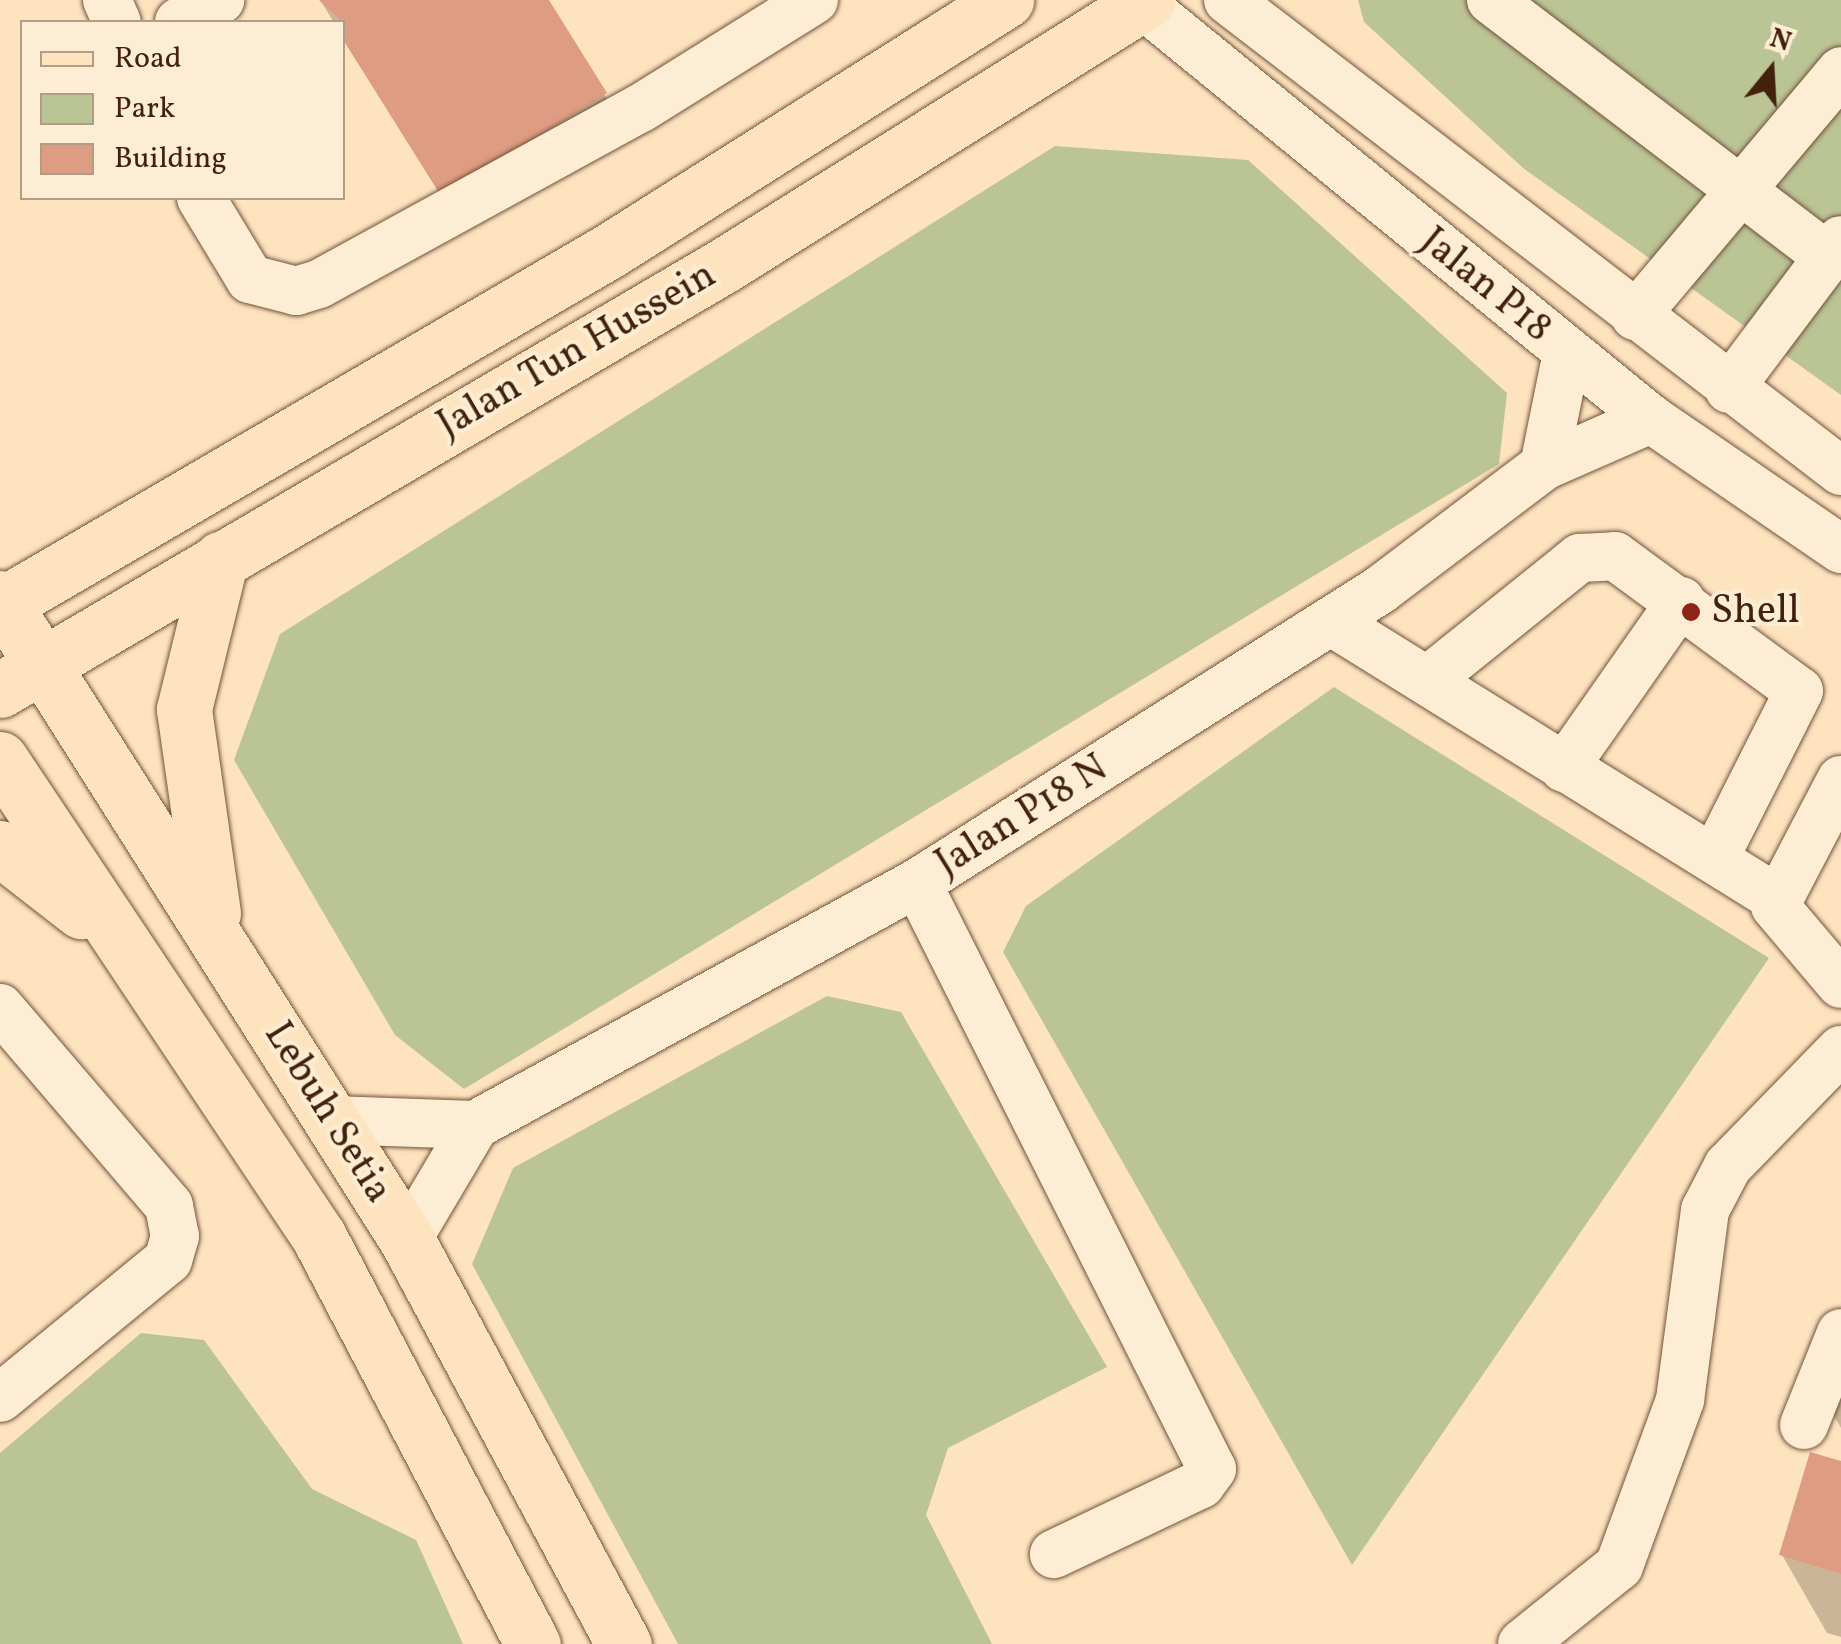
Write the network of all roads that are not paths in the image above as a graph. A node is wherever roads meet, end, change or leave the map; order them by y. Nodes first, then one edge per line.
1 (220, 0) edge
2 (814, 0) edge
3 (1006, 0) edge
4 (1228, 0) edge
5 (1490, 0) edge
6 (1143, 2) edge
7 (184, 20) edge
8 (1841, 71) edge
9 (1742, 195) junction
10 (202, 200) edge
11 (1834, 248) edge
12 (1636, 316) junction
13 (1567, 353) junction
14 (1729, 389) junction
15 (1651, 418) junction
16 (1544, 466) junction
17 (1841, 471) edge
18 (1841, 549) edge
19 (221, 558) junction
20 (1682, 601) junction
21 (1, 602) edge
22 (1332, 622) junction
23 (22, 677) edge
24 (1428, 680) junction
25 (0, 759) edge
26 (1564, 768) junction
27 (1841, 780) edge
28 (0, 848) edge
29 (1714, 858) junction
30 (917, 883) junction
31 (1776, 907) junction
32 (217, 938) junction
33 (137, 959) junction
34 (1841, 984) edge
35 (0, 1008) edge
36 (1841, 1050) edge
37 (331, 1120) junction
38 (475, 1126) junction
39 (407, 1240) junction
40 (1841, 1333) edge
41 (0, 1398) edge
42 (1804, 1425) dead end
43 (1054, 1554) dead end
44 (533, 1644) edge
45 (624, 1644) edge
46 (1522, 1644) edge

1 - 7 street
2 - 10 street
3 - 21 main road, Jalan Tun Hussein
4 - 12 street, Jalan P18
5 - 9 street
6 - 13 street, Jalan P18
6 - 19 main road, Jalan Tun Hussein
8 - 9 street
9 - 11 street
9 - 12 street
11 - 14 street
12 - 14 street, Jalan P18
13 - 15 street, Jalan P18
13 - 16 street
14 - 17 street, Jalan P18
15 - 16 street, Jalan P18 N
15 - 18 street, Jalan P18
16 - 22 street, Jalan P18 N
19 - 23 main road, Jalan Tun Hussein
19 - 32 main road
20 - 24 street
20 - 26 street
20 - 29 street
21 - 23 main road, Lebuh Setia
22 - 24 street
22 - 30 street, Jalan P18 N
23 - 32 main road, Lebuh Setia
24 - 26 street
25 - 33 main road, Lebuh Setia
26 - 29 street
27 - 31 street
28 - 33 main road
29 - 31 street
30 - 38 street, Jalan P18 N
30 - 43 street
31 - 34 street
32 - 37 main road, Lebuh Setia
33 - 44 main road, Lebuh Setia
35 - 41 street
36 - 46 street
37 - 38 street
37 - 39 main road, Lebuh Setia
38 - 39 street
39 - 45 main road, Lebuh Setia
40 - 42 street

